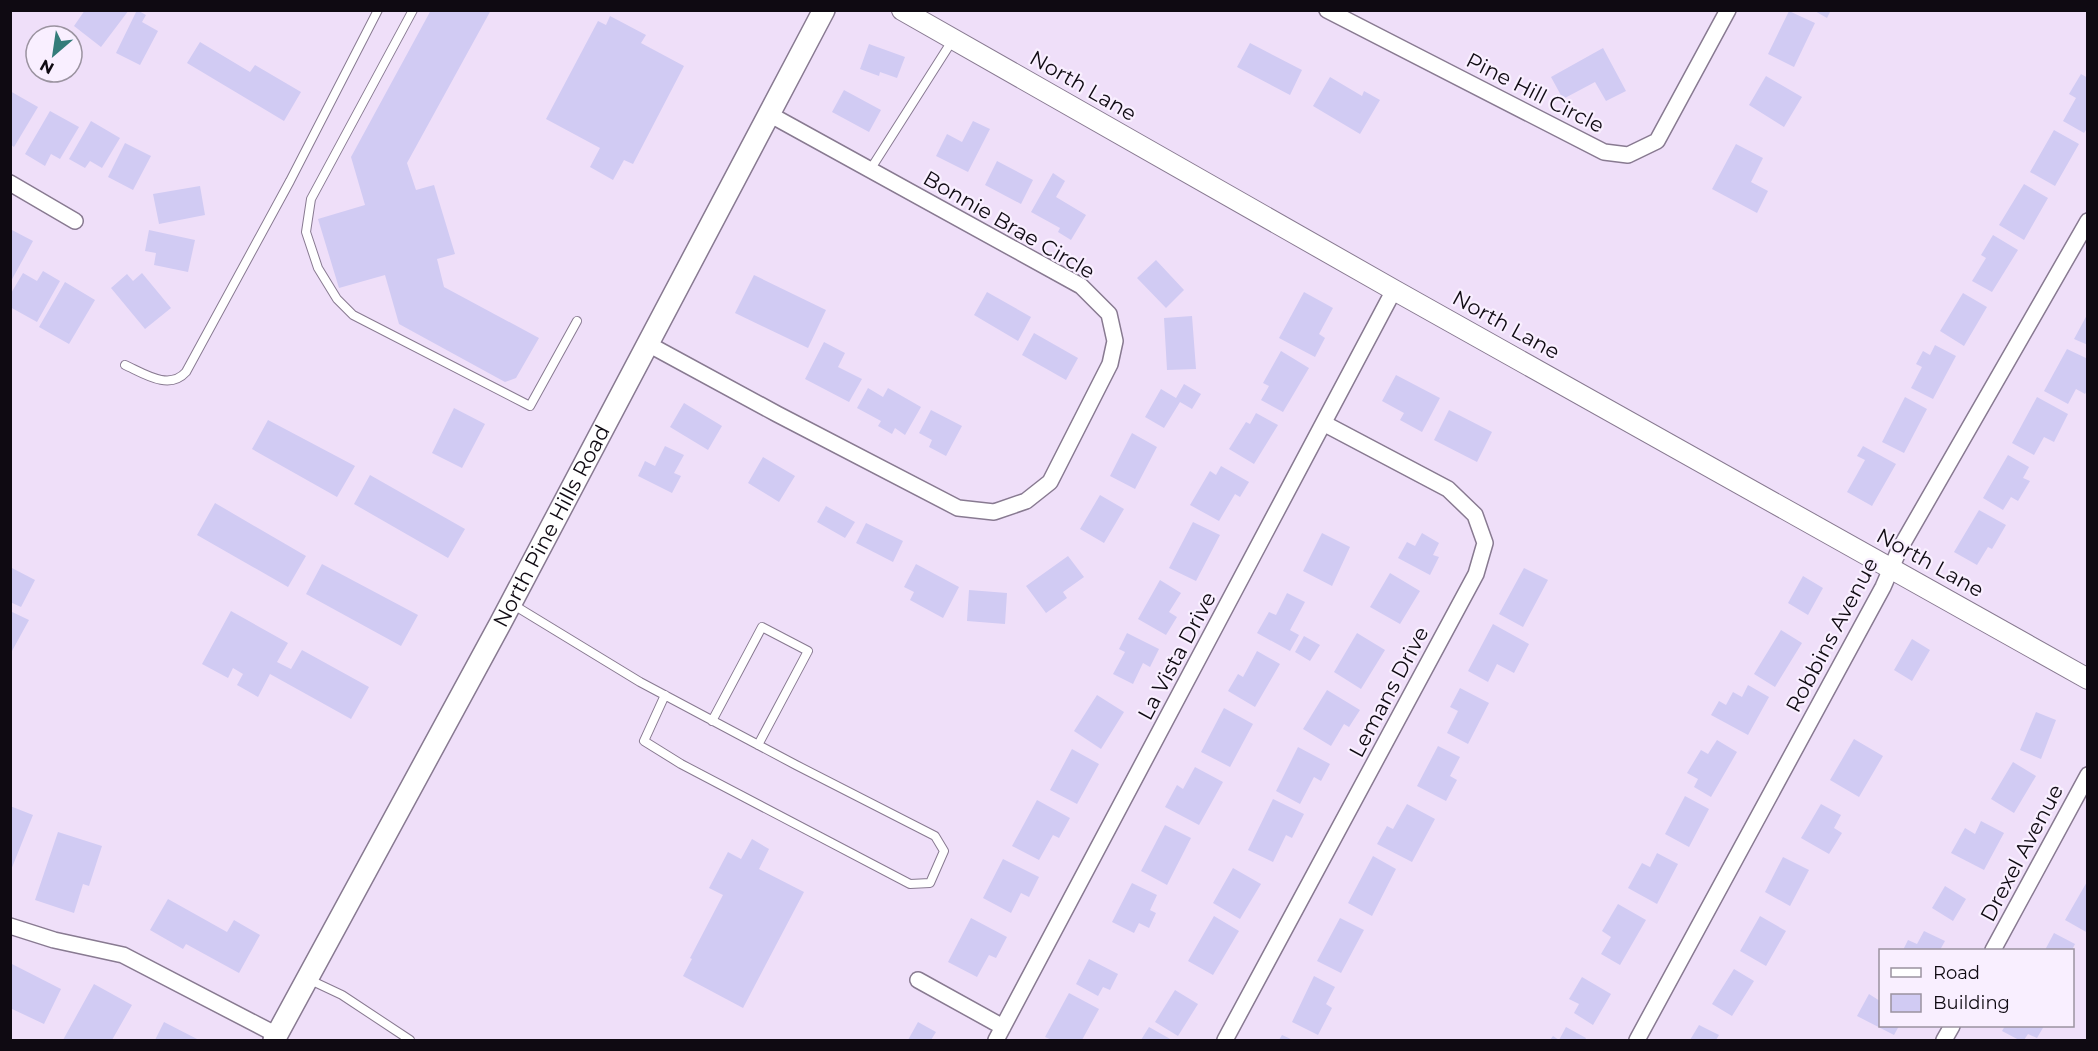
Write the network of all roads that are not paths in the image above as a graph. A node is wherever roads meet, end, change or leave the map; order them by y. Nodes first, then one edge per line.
1 (378, 10) edge
2 (413, 10) edge
3 (824, 10) edge
4 (902, 10) edge
5 (1328, 10) edge
6 (1728, 10) edge
7 (953, 39) junction
8 (769, 114) junction
9 (870, 170) junction
10 (10, 183) edge
11 (75, 221) dead end
12 (2088, 221) edge
13 (1394, 290) junction
14 (577, 321) dead end
15 (648, 344) junction
16 (125, 365) dead end
17 (1325, 423) junction
18 (1891, 569) junction
19 (510, 604) junction
20 (2088, 679) edge
21 (665, 695) junction
22 (712, 721) junction
23 (758, 745) junction
24 (2088, 776) edge
25 (10, 926) edge
26 (1994, 949) edge
27 (307, 979) junction
28 (918, 980) dead end
29 (1951, 1027) edge
30 (1000, 1034) edge
31 (276, 1038) edge
32 (410, 1041) edge
33 (1225, 1041) edge
34 (1637, 1041) edge
35 (1944, 1041) edge

1 - 16 lane
2 - 14 lane
3 - 8 main road, North Pine Hills Road
4 - 7 street, North Lane
5 - 6 street, Pine Hill Circle
7 - 9 lane
7 - 13 street, North Lane
8 - 9 street, Bonnie Brae Circle
8 - 15 main road, North Pine Hills Road
9 - 15 street, Bonnie Brae Circle
10 - 11 street
12 - 18 street, Robbins Avenue
13 - 17 street, La Vista Drive
13 - 18 street, North Lane
15 - 19 main road, North Pine Hills Road
17 - 30 street, La Vista Drive
17 - 33 street, Lemans Drive
18 - 20 street, North Lane
18 - 34 street, Robbins Avenue
19 - 21 lane
19 - 27 main road, North Pine Hills Road
21 - 22 lane
21 - 23 lane
22 - 23 lane
22 - 23 lane
24 - 26 street, Drexel Avenue
25 - 31 street
27 - 31 main road, North Pine Hills Road
27 - 32 lane
28 - 30 street
29 - 35 street

